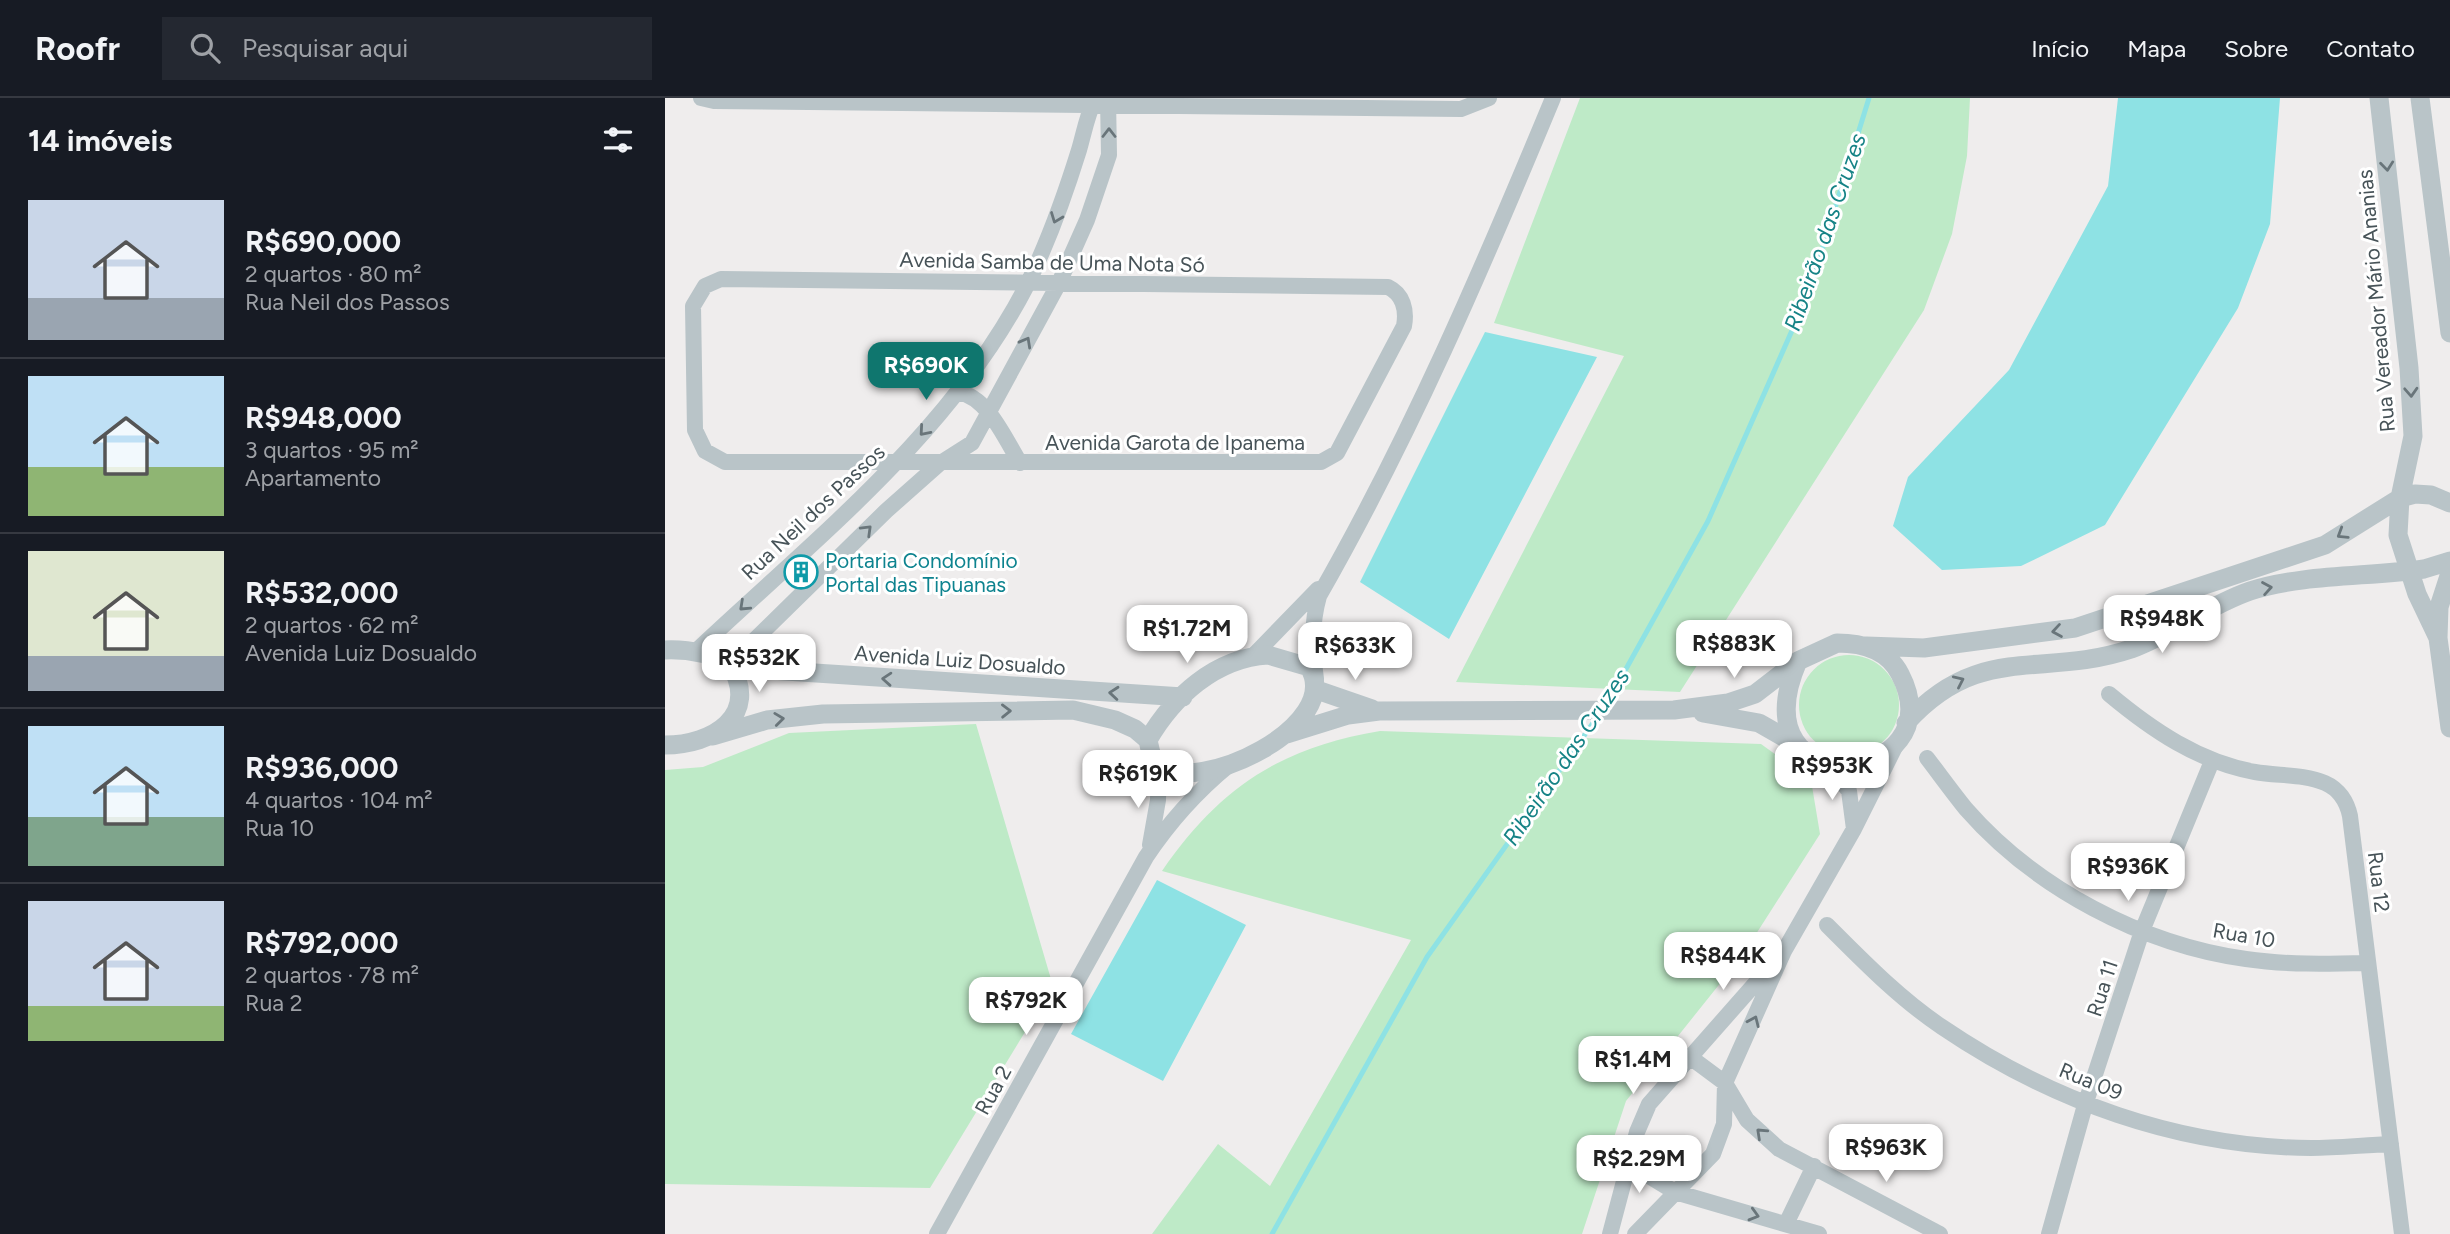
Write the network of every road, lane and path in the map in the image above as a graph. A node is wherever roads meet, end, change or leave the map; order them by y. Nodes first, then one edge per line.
1 (701, 98) edge
2 (1489, 98) edge
3 (1553, 98) edge
4 (2379, 98) edge
5 (2420, 98) edge
6 (1101, 102) edge
7 (1028, 283) junction
8 (1059, 284) junction
9 (2450, 333) edge
10 (958, 392) junction
11 (986, 411) junction
12 (705, 450) joint
13 (1330, 459) joint
14 (897, 463) junction
15 (1020, 463) junction
16 (939, 464) junction
17 (2400, 498) junction
18 (2450, 503) edge
19 (808, 545) junction
20 (2450, 561) edge
21 (828, 568) junction
22 (1333, 571) junction
23 (2410, 571) junction
24 (2450, 573) edge
25 (765, 586) junction
26 (787, 608) junction
27 (2438, 639) junction
28 (1866, 646) junction
29 (665, 650) edge
30 (697, 651) junction
31 (1253, 656) junction
32 (1798, 661) junction
33 (733, 667) junction
34 (1317, 685) junction
35 (2109, 694) dead end
36 (1182, 696) junction
37 (1674, 710) junction
38 (1379, 711) junction
39 (2450, 728) edge
40 (1903, 731) junction
41 (1287, 734) junction
42 (713, 736) junction
43 (1148, 740) junction
44 (665, 745) edge
45 (1807, 752) junction
46 (1927, 758) dead end
47 (2212, 761) junction
48 (1231, 764) junction
49 (1828, 764) junction
50 (1159, 766) junction
51 (1854, 830) junction
52 (1146, 857) junction
53 (1827, 925) dead end
54 (2143, 931) junction
55 (1784, 951) junction
56 (2368, 962) junction
57 (1690, 1057) junction
58 (1725, 1083) junction
59 (2085, 1105) junction
60 (2391, 1144) junction
61 (1629, 1164) junction
62 (1814, 1166) junction
63 (1675, 1192) junction
64 (1786, 1224) junction
65 (937, 1234) edge
66 (1610, 1234) edge
67 (1635, 1234) edge
68 (1819, 1234) edge
69 (1940, 1234) edge
70 (2049, 1234) edge
71 (2402, 1234) edge

1 - 6 street
2 - 6 street
3 - 22 street
4 -> 17 street, Rua Vereador Mário Ananias
5 - 9 street
6 -> 7 street, Rua Neil dos Passos
8 -> 6 street
7 - 8 street, Avenida Samba de Uma Nota Só
7 - 10 street, Rua Neil dos Passos
7 - 12 street, Avenida Samba de Uma Nota Só
11 -> 8 street
8 - 13 street, Avenida Samba de Uma Nota Só
10 - 11 street, Avenida Garota de Ipanema
10 -> 14 street, Rua Neil dos Passos
11 - 15 street, Avenida Garota de Ipanema
11 - 16 street
12 - 14 street, Avenida Garota de Ipanema
13 - 15 street, Avenida Garota de Ipanema
14 - 16 street, Avenida Garota de Ipanema
14 - 19 street, Rua Neil dos Passos
15 - 16 street, Avenida Garota de Ipanema
21 -> 16 street
17 - 18 street
17 - 23 street, Rua Vereador Mário Ananias
17 -> 28 street
19 - 21 street
19 - 25 street, Rua Neil dos Passos
20 - 23 street
21 - 26 street
22 - 31 street
22 - 34 street
23 - 27 street
40 -> 23 street
24 - 27 street
25 - 26 street
25 -> 30 street, Rua Neil dos Passos
26 - 33 street
27 - 39 street
28 - 32 street
28 - 40 street
29 - 30 street
30 - 33 street
31 - 34 street
31 - 36 street
32 - 37 street
32 - 45 street
36 -> 33 street, Avenida Luiz Dosualdo
33 - 42 street
34 - 38 street
34 - 41 street
35 - 47 street, Rua 12
36 - 43 street
37 - 38 street
37 - 45 street
38 - 41 street
40 - 49 street
40 - 51 street
41 - 48 street
42 -> 43 street, Avenida Luiz Dosualdo
42 - 44 street, Avenida Luiz Dosualdo
43 - 50 street
45 - 49 street
46 - 54 street, Rua 10
47 - 54 street, Rua 11
47 - 56 street, Rua 12
48 - 50 street
48 - 52 street, Rua 2
49 - 51 street
50 - 52 street, Rua 2
51 - 55 street
52 - 65 street, Rua 2
53 - 59 street, Rua 09
54 - 56 street, Rua 10
54 - 59 street, Rua 11
55 - 57 street
58 -> 55 street
56 - 60 street, Rua 12
57 - 58 street
57 - 61 street
62 -> 58 street
58 - 63 street
59 - 60 street, Rua 09
59 - 70 street, Rua 11
60 - 71 street, Rua 12
61 - 63 street
61 - 66 street
62 - 64 street
62 - 69 street
63 -> 64 street
63 - 67 street
64 - 68 street

